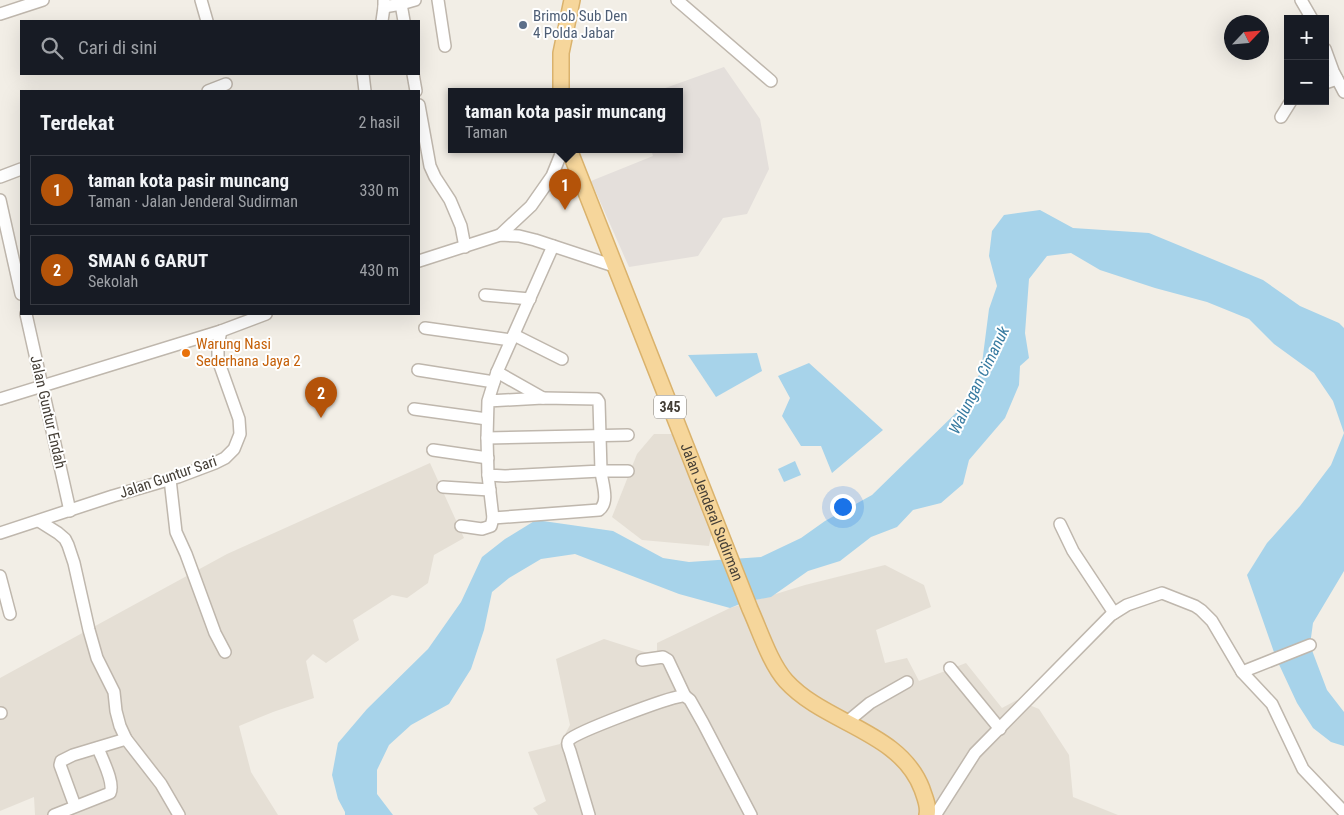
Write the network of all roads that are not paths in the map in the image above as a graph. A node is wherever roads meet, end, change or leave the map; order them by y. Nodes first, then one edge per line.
1 (43, 0) edge
2 (202, 0) edge
3 (415, 0) edge
4 (438, 0) edge
5 (572, 0) edge
6 (677, 0) edge
7 (1301, 0) edge
8 (384, 4) edge
9 (401, 4) junction
10 (0, 14) edge
11 (1310, 15) edge
12 (207, 20) edge
13 (382, 20) edge
14 (404, 20) edge
15 (445, 46) dead end
16 (1329, 58) edge
17 (362, 75) edge
18 (413, 75) edge
19 (1337, 79) junction
20 (771, 81) dead end
21 (1329, 82) edge
22 (226, 83) edge
23 (561, 88) edge
24 (210, 90) edge
25 (365, 90) edge
26 (416, 90) edge
27 (1344, 92) edge
28 (1288, 105) edge
29 (420, 111) edge
30 (1281, 117) dead end
31 (561, 153) edge
32 (571, 153) edge
33 (20, 169) edge
34 (0, 177) edge
35 (0, 200) edge
36 (500, 235) junction
37 (553, 246) junction
38 (465, 248) junction
39 (420, 261) edge
40 (614, 266) junction
41 (20, 290) edge
42 (485, 295) dead end
43 (530, 299) junction
44 (26, 315) edge
45 (236, 315) edge
46 (263, 315) edge
47 (232, 326) junction
48 (425, 328) dead end
49 (222, 331) junction
50 (513, 338) junction
51 (562, 359) dead end
52 (418, 370) dead end
53 (495, 377) junction
54 (42, 386) junction
55 (542, 398) junction
56 (0, 399) edge
57 (488, 401) junction
58 (414, 409) dead end
59 (487, 419) junction
60 (628, 435) dead end
61 (601, 436) junction
62 (487, 438) junction
63 (433, 450) dead end
64 (488, 458) junction
65 (628, 471) dead end
66 (600, 472) junction
67 (488, 475) junction
68 (170, 479) junction
69 (443, 487) dead end
70 (490, 490) junction
71 (70, 511) junction
72 (493, 518) junction
73 (39, 521) junction
74 (1060, 524) dead end
75 (461, 526) dead end
76 (0, 533) edge
77 (0, 576) edge
78 (1114, 613) junction
79 (10, 614) dead end
80 (1310, 645) dead end
81 (224, 652) dead end
82 (642, 660) dead end
83 (950, 668) dead end
84 (1242, 672) junction
85 (907, 682) dead end
86 (685, 696) junction
87 (847, 722) junction
88 (1000, 729) junction
89 (126, 739) junction
90 (98, 748) junction
91 (75, 806) junction
92 (1344, 812) edge
93 (932, 813) edge
94 (54, 815) edge
95 (179, 815) edge
96 (589, 815) edge
97 (751, 815) edge

1 - 10 street
2 - 12 street
3 - 9 street
4 - 15 street
5 - 23 main road
6 - 20 street
7 - 11 street
8 - 9 street
8 - 13 street
9 - 14 street
16 - 19 street
17 - 25 street
18 - 26 street
19 - 21 street
19 - 27 street
22 - 24 street
28 - 30 street
29 - 38 street
31 - 36 street
32 - 40 main road, Jalan Jenderal Sudirman / 345
33 - 34 street
35 - 41 street
36 - 37 street
36 - 38 street
37 - 40 street
37 - 43 street
38 - 39 street
40 - 87 main road, Jalan Jenderal Sudirman / 345
42 - 43 street
43 - 50 street
44 - 54 street, Jalan Guntur Endah
45 - 47 street
46 - 47 street
47 - 49 street
48 - 50 street
49 - 54 street
49 - 68 street, Jalan Guntur Sari
50 - 51 street
50 - 53 street
52 - 53 street
53 - 55 street
53 - 57 street
54 - 56 street
54 - 71 street, Jalan Guntur Endah
55 - 57 street
55 - 61 street
57 - 59 street
58 - 59 street
59 - 62 street
60 - 61 street
61 - 62 street
61 - 66 street
62 - 64 street
63 - 64 street
64 - 67 street
65 - 66 street
66 - 67 street
66 - 72 street
67 - 70 street
68 - 71 street, Jalan Guntur Sari
68 - 81 street
69 - 70 street
70 - 72 street
71 - 73 street, Jalan Guntur Sari
72 - 75 street
73 - 76 street, Jalan Guntur Sari
73 - 89 street
74 - 78 street
77 - 79 street
78 - 84 street
78 - 88 street
80 - 84 street
82 - 86 street
83 - 88 street
84 - 92 street
85 - 87 street
86 - 96 street
86 - 97 street
87 - 93 main road, Jalan Jenderal Sudirman / 345
88 - 93 street
89 - 90 street
89 - 95 street
90 - 91 street
90 - 91 street
91 - 94 street

